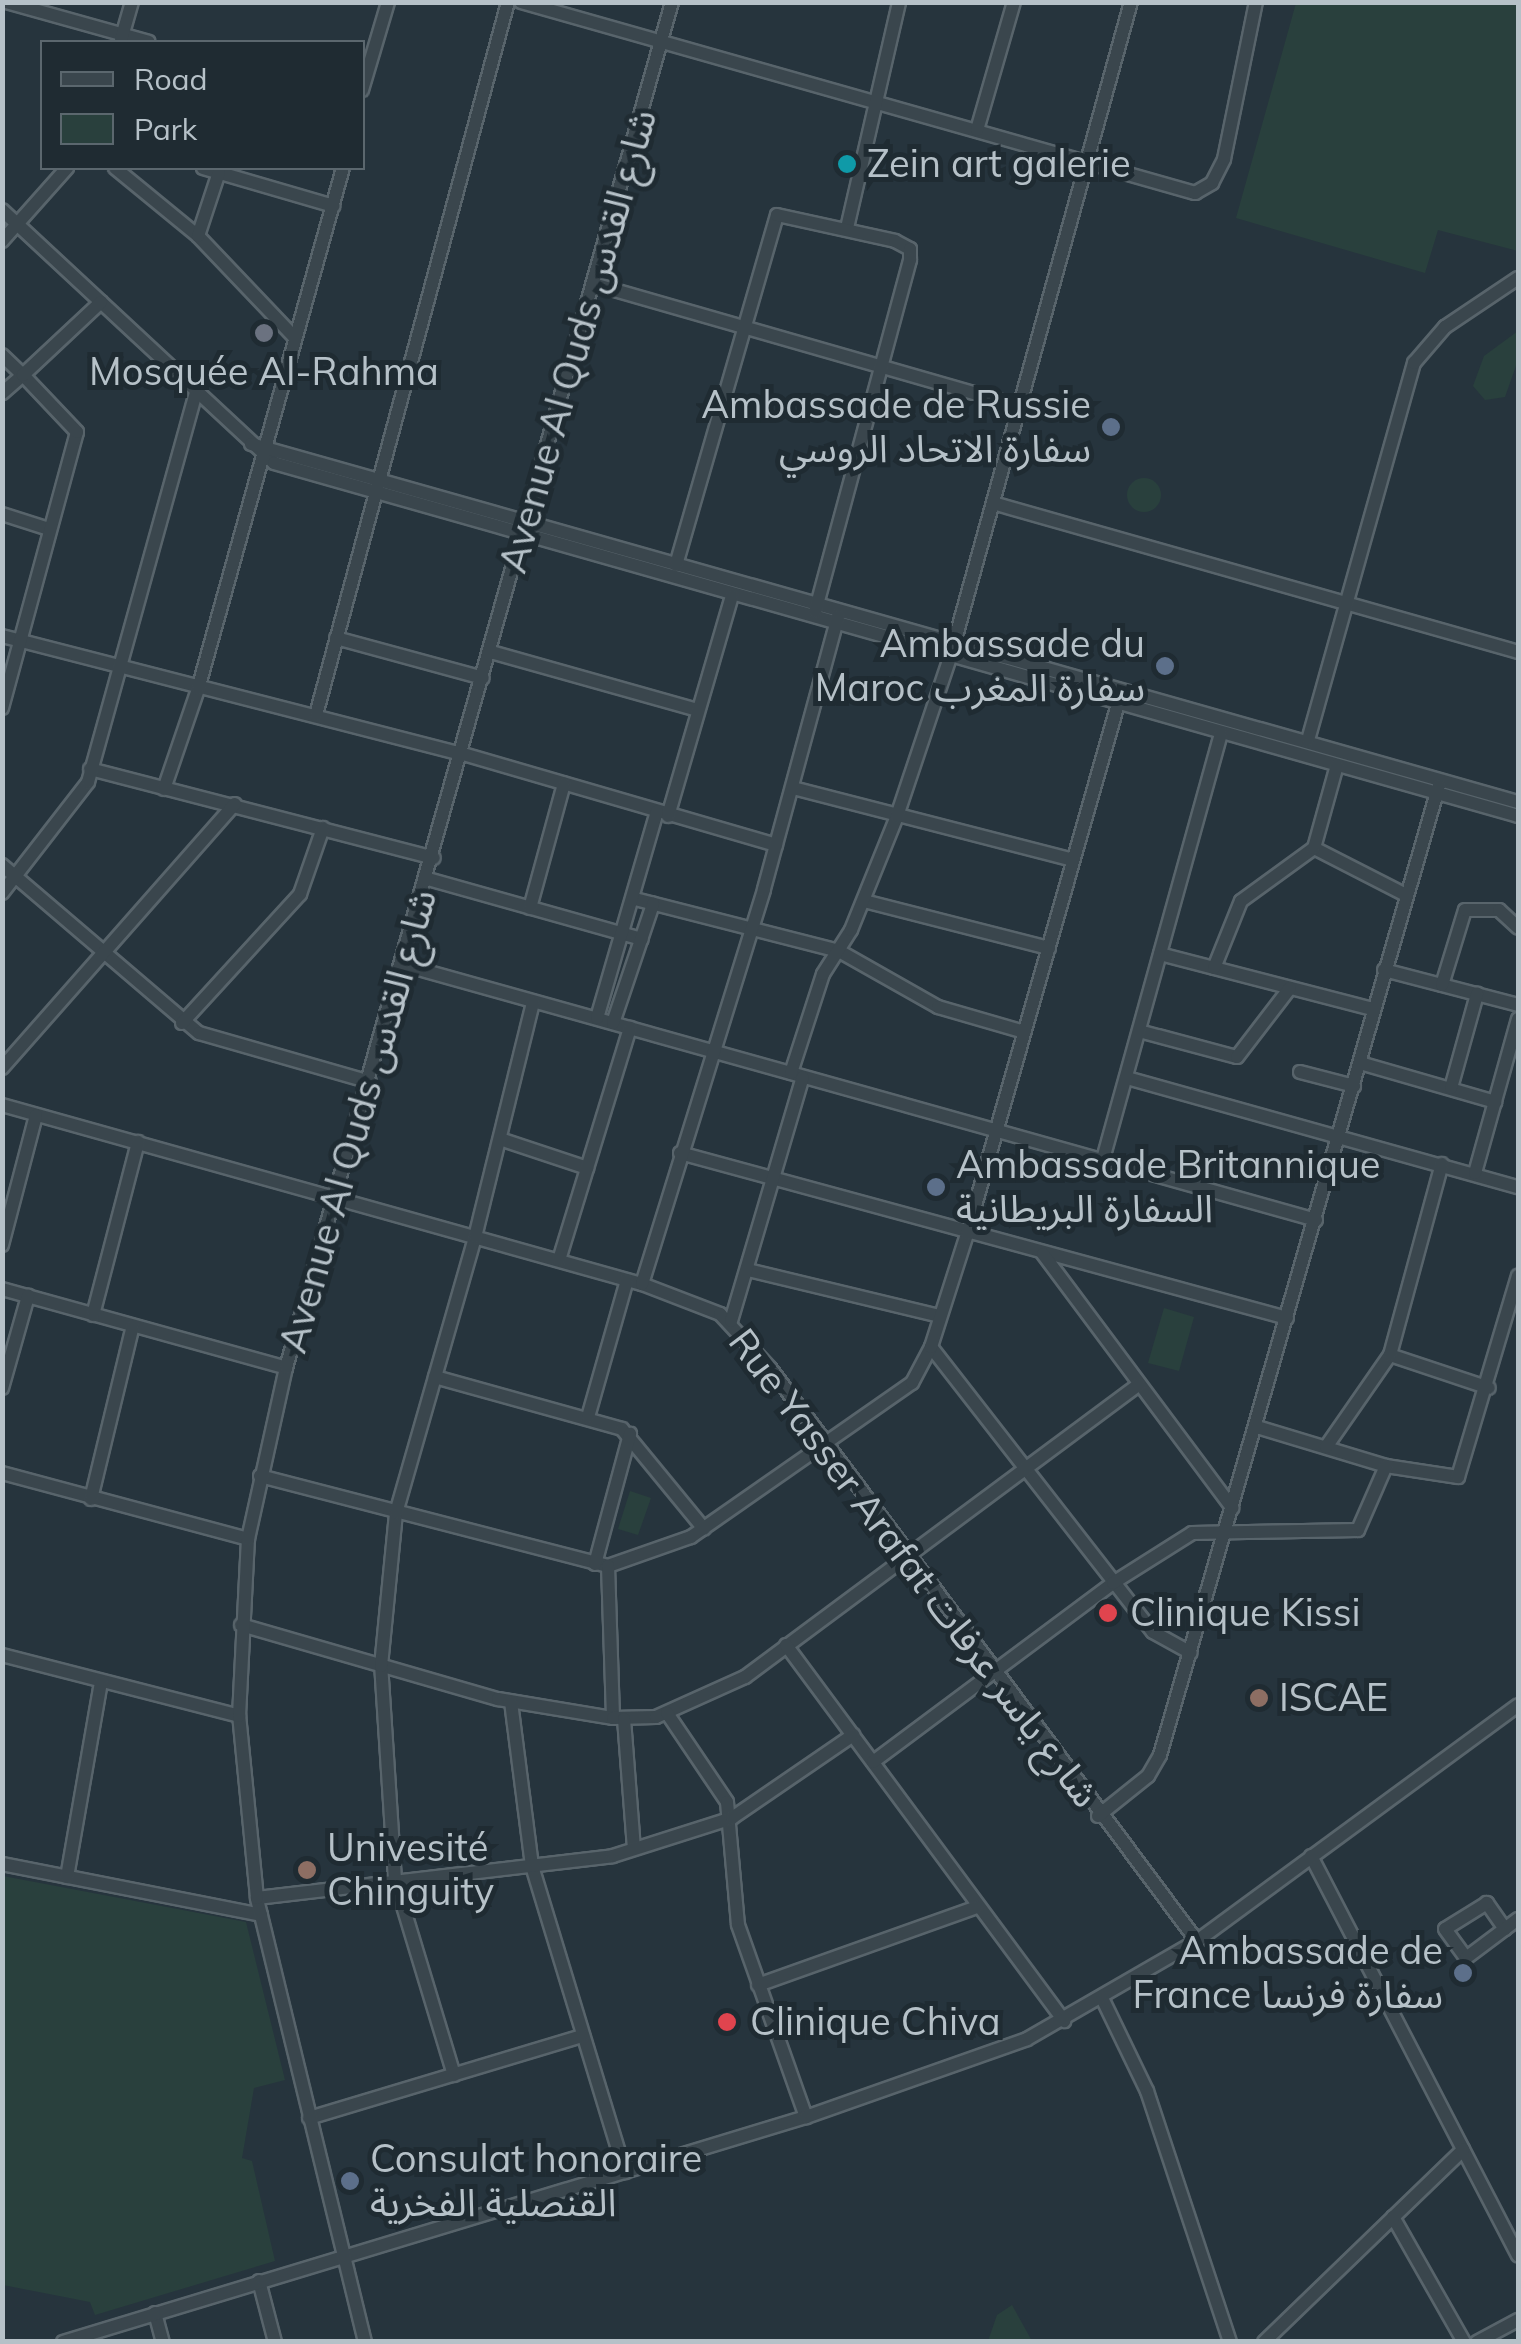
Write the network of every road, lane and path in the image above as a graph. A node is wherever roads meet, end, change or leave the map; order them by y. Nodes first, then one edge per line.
1 (6, 2) edge
2 (132, 2) edge
3 (388, 2) edge
4 (508, 2) edge
5 (520, 2) edge
6 (672, 2) edge
7 (1014, 2) edge
8 (1131, 2) edge
9 (1256, 2) edge
10 (897, 3) edge
11 (121, 39) edge
12 (661, 42) junction
13 (365, 80) edge
14 (875, 104) junction
15 (977, 130) junction
16 (1088, 163) junction
17 (65, 170) edge
18 (117, 170) edge
19 (211, 170) edge
20 (343, 170) edge
21 (219, 172) junction
22 (334, 206) junction
23 (2, 210) edge
24 (18, 226) junction
25 (847, 228) junction
26 (198, 236) junction
27 (2, 241) edge
28 (1518, 278) edge
29 (593, 284) junction
30 (101, 302) junction
31 (745, 328) junction
32 (295, 338) junction
33 (2, 355) edge
34 (882, 367) junction
35 (23, 374) junction
36 (196, 393) junction
37 (2, 394) edge
38 (1022, 407) junction
39 (260, 449) junction
40 (376, 488) junction
41 (993, 502) junction
42 (2, 514) edge
43 (49, 529) junction
44 (524, 531) junction
45 (676, 565) junction
46 (732, 596) junction
47 (1344, 606) junction
48 (815, 610) junction
49 (838, 616) junction
50 (2, 636) edge
51 (336, 638) junction
52 (18, 640) junction
53 (955, 640) junction
54 (492, 652) junction
55 (1518, 652) edge
56 (950, 658) junction
57 (118, 668) junction
58 (484, 678) junction
59 (198, 689) junction
60 (1118, 704) junction
61 (2, 708) edge
62 (698, 710) junction
63 (316, 715) junction
64 (1222, 733) junction
65 (1308, 740) junction
66 (463, 754) junction
67 (1337, 765) junction
68 (90, 769) junction
69 (564, 784) junction
70 (1439, 786) junction
71 (793, 788) junction
72 (164, 790) junction
73 (1518, 802) edge
74 (234, 804) junction
75 (662, 814) junction
76 (897, 816) junction
77 (1518, 816) edge
78 (323, 828) junction
79 (776, 846) junction
80 (1314, 848) junction
81 (434, 858) junction
82 (1073, 860) junction
83 (2, 865) edge
84 (16, 878) junction
85 (428, 879) junction
86 (2, 893) edge
87 (1406, 896) junction
88 (635, 899) junction
89 (864, 901) junction
90 (653, 904) junction
91 (530, 908) junction
92 (1518, 928) edge
93 (750, 932) junction
94 (624, 933) junction
95 (642, 939) junction
96 (1049, 948) junction
97 (839, 951) junction
98 (100, 953) junction
99 (1160, 954) junction
100 (404, 965) junction
101 (1214, 968) junction
102 (1384, 970) junction
103 (1442, 985) junction
104 (1290, 988) junction
105 (1477, 994) junction
106 (532, 1002) junction
107 (1518, 1004) edge
108 (1374, 1009) junction
109 (597, 1018) junction
110 (1518, 1019) edge
111 (613, 1022) junction
112 (182, 1023) junction
113 (630, 1028) junction
114 (1024, 1032) junction
115 (1139, 1032) junction
116 (710, 1051) junction
117 (1360, 1063) junction
118 (2, 1068) edge
119 (1300, 1072) dead end
120 (797, 1075) junction
121 (1127, 1078) junction
122 (370, 1082) junction
123 (1354, 1086) junction
124 (1451, 1088) junction
125 (1495, 1102) junction
126 (2, 1105) edge
127 (36, 1115) junction
128 (996, 1131) junction
129 (500, 1139) junction
130 (1338, 1141) junction
131 (138, 1142) junction
132 (680, 1153) junction
133 (1103, 1159) junction
134 (1442, 1164) junction
135 (588, 1168) junction
136 (1475, 1174) junction
137 (775, 1180) junction
138 (1518, 1187) edge
139 (336, 1197) junction
140 (1316, 1220) junction
141 (967, 1234) junction
142 (475, 1238) junction
143 (2, 1246) edge
144 (1042, 1254) junction
145 (559, 1260) junction
146 (748, 1270) junction
147 (1518, 1276) edge
148 (627, 1280) junction
149 (642, 1284) junction
150 (2, 1289) edge
151 (28, 1296) junction
152 (93, 1316) junction
153 (939, 1316) junction
154 (1287, 1318) junction
155 (731, 1321) junction
156 (133, 1326) junction
157 (931, 1347) junction
158 (1390, 1355) junction
159 (286, 1368) junction
160 (435, 1377) junction
161 (1139, 1384) junction
162 (2, 1388) edge
163 (1489, 1388) junction
164 (588, 1417) junction
165 (1257, 1427) junction
166 (630, 1434) junction
167 (822, 1441) junction
168 (1326, 1448) junction
169 (1024, 1466) junction
170 (1386, 1466) junction
171 (2, 1473) edge
172 (260, 1476) junction
173 (90, 1499) junction
174 (1232, 1508) junction
175 (396, 1513) junction
176 (704, 1529) junction
177 (1226, 1530) junction
178 (248, 1539) junction
179 (906, 1554) junction
180 (602, 1565) junction
181 (1113, 1583) junction
182 (241, 1624) junction
183 (786, 1644) junction
184 (1192, 1653) junction
185 (2, 1655) edge
186 (382, 1666) junction
187 (992, 1672) junction
188 (101, 1682) junction
189 (511, 1702) junction
190 (1518, 1705) edge
191 (668, 1713) junction
192 (239, 1716) junction
193 (618, 1718) junction
194 (853, 1735) junction
195 (873, 1762) junction
196 (1098, 1816) junction
197 (732, 1818) junction
198 (634, 1849) junction
199 (1311, 1856) junction
200 (2, 1864) edge
201 (532, 1866) junction
202 (67, 1877) junction
203 (395, 1880) junction
204 (257, 1898) junction
205 (976, 1907) junction
206 (261, 1915) junction
207 (1518, 1920) edge
208 (1505, 1929) junction
209 (1197, 1942) junction
210 (758, 1985) junction
211 (1102, 2000) junction
212 (1064, 2021) junction
213 (583, 2036) junction
214 (454, 2075) junction
215 (806, 2116) junction
216 (309, 2118) junction
217 (1462, 2150) junction
218 (625, 2172) junction
219 (1393, 2217) junction
220 (344, 2256) junction
221 (1518, 2256) edge
222 (259, 2281) junction
223 (155, 2313) junction
224 (1518, 2320) edge
225 (70, 2340) edge
226 (162, 2342) edge
227 (275, 2342) edge
228 (365, 2342) edge
229 (1230, 2342) edge
230 (1264, 2342) edge
231 (1464, 2342) edge
232 (1478, 2342) edge

1 - 11 street
2 - 11 street
3 - 13 street
4 - 40 street
5 - 12 street
6 - 12 street, Avenue Al Quds شارع القدس
7 - 15 street
8 - 16 street
9 - 16 street
10 - 14 street
12 - 14 street
12 - 29 street, Avenue Al Quds شارع القدس
14 - 15 street
14 - 25 street
15 - 16 street
16 - 38 street
17 - 24 street
18 - 26 street
19 - 21 street
20 - 22 street
21 - 22 street
21 - 26 street
22 - 32 street
23 - 24 street
24 - 27 street
24 - 30 street
25 - 31 street
25 - 34 street
26 - 32 street
28 - 47 street
29 - 31 street
29 - 44 street, Avenue Al Quds شارع القدس
30 - 35 street
30 - 36 street
31 - 34 street
31 - 45 street
32 - 39 street
33 - 35 street
34 - 38 street
34 - 48 street
35 - 37 street
35 - 43 street
36 - 39 street
36 - 57 street
38 - 41 street
39 - 40 street
39 - 59 street
40 - 44 street
40 - 51 street
41 - 47 street
41 - 53 street
42 - 43 street
43 - 52 street
44 - 45 street
44 - 46 street
44 - 54 street, Avenue Al Quds شارع القدس
45 - 48 street
46 - 48 street
46 - 62 street
47 - 55 street
47 - 65 street
48 - 49 street
49 - 53 street
49 - 56 street
49 - 71 street
50 - 52 street
51 - 58 street
51 - 63 street
52 - 57 street
52 - 61 street
53 - 56 street
53 - 65 street
54 - 58 street, Avenue Al Quds شارع القدس
54 - 62 street
56 - 60 street
56 - 76 street
57 - 59 street
57 - 68 street
58 - 66 street, Avenue Al Quds شارع القدس
59 - 63 street
59 - 72 street
60 - 64 street
60 - 82 street
62 - 75 street
63 - 66 street
64 - 67 street
64 - 99 street
65 - 70 street
66 - 69 street
66 - 81 street, Avenue Al Quds شارع القدس
67 - 70 street
67 - 80 street
68 - 72 street
68 - 84 street
69 - 75 street
69 - 91 street
70 - 73 street
70 - 77 street
70 - 87 street
71 - 76 street
71 - 79 street
72 - 74 street
74 - 78 street
74 - 98 street
75 - 79 street
75 - 88 street
76 - 82 street
76 - 89 street
78 - 81 street
78 - 112 street
79 - 93 street
80 - 87 street
80 - 101 street
81 - 85 street, Avenue Al Quds شارع القدس
82 - 96 street
83 - 84 street
84 - 86 street
84 - 98 street
85 - 91 street
85 - 100 street, Avenue Al Quds شارع القدس
87 - 102 street
88 - 90 street
88 - 94 street
89 - 96 street
89 - 97 street
90 - 93 street
90 - 95 street
91 - 94 street
92 - 103 street
93 - 97 street
93 - 116 street
94 - 95 street
94 - 109 street
95 - 111 street
96 - 114 street
97 - 114 street
97 - 120 street
98 - 112 street
98 - 118 street
99 - 101 street
99 - 115 street
100 - 106 street
100 - 122 street, Avenue Al Quds شارع القدس
101 - 104 street
102 - 103 street
102 - 108 street
103 - 105 street
104 - 108 street
104 - 115 street
105 - 107 street
105 - 124 street
106 - 109 street
106 - 129 street
108 - 117 street
109 - 111 street
110 - 125 street
111 - 113 street
112 - 122 street
113 - 116 street
113 - 135 street
114 - 128 street
115 - 121 street
116 - 120 street
116 - 132 street
117 - 123 street
117 - 124 street
119 - 123 street
120 - 128 street
120 - 137 street
121 - 130 street
121 - 133 street
122 - 139 street, Avenue Al Quds شارع القدس
123 - 130 street
124 - 125 street
125 - 136 street
126 - 127 street, Rue Yasser Arafat شارع ياسر عرفات
127 - 131 street, Rue Yasser Arafat شارع ياسر عرفات
127 - 143 street
128 - 133 street
128 - 141 street
129 - 135 street
129 - 142 street
130 - 134 street
130 - 140 street
131 - 139 street, Rue Yasser Arafat شارع ياسر عرفات
131 - 152 street
132 - 137 street
132 - 149 street
133 - 140 street
134 - 136 street
134 - 158 street
135 - 145 street
136 - 138 street
137 - 141 street
137 - 146 street
139 - 142 street, Rue Yasser Arafat شارع ياسر عرفات
139 - 159 street, Avenue Al Quds شارع القدس
140 - 154 street
141 - 144 street
141 - 153 street
142 - 145 street, Rue Yasser Arafat شارع ياسر عرفات
142 - 160 street
144 - 154 street
144 - 161 street
145 - 148 street, Rue Yasser Arafat شارع ياسر عرفات
146 - 153 street
146 - 155 street
147 - 163 street
148 - 149 street, Rue Yasser Arafat شارع ياسر عرفات
148 - 164 street
149 - 155 street, Rue Yasser Arafat شارع ياسر عرفات
150 - 151 street
151 - 152 street
151 - 162 street
152 - 156 street
153 - 157 street
154 - 165 street
155 - 167 street, Rue Yasser Arafat شارع ياسر عرفات
156 - 159 street
156 - 173 street
157 - 167 street
157 - 169 street
158 - 163 street
158 - 168 street
159 - 172 street, Avenue Al Quds شارع القدس
160 - 164 street
160 - 175 street
161 - 169 street
161 - 174 street
163 - 170 street
164 - 166 street
165 - 168 street
165 - 174 street
166 - 176 street
166 - 180 street
167 - 176 street
167 - 179 street, Rue Yasser Arafat شارع ياسر عرفات
168 - 170 street
169 - 179 street
169 - 181 street
170 - 177 street
171 - 173 street
172 - 175 street
172 - 178 street, Avenue Al Quds شارع القدس
173 - 178 street
174 - 177 street
175 - 180 street
175 - 186 street
176 - 180 street
177 - 181 street
177 - 184 street
178 - 182 street, Avenue Al Quds شارع القدس
179 - 183 street
179 - 187 street, Rue Yasser Arafat شارع ياسر عرفات
180 - 193 street
181 - 184 street
181 - 187 street
182 - 186 street
182 - 192 street, Avenue Al Quds شارع القدس
183 - 191 street
183 - 194 street
184 - 196 street
185 - 188 street
186 - 189 street
186 - 203 street
187 - 195 street
187 - 196 street, Rue Yasser Arafat شارع ياسر عرفات
188 - 192 street
188 - 202 street
189 - 193 street
189 - 201 street
190 - 199 street
191 - 193 street
191 - 197 street
192 - 204 street, Avenue Al Quds شارع القدس
193 - 198 street
194 - 195 street
194 - 197 street
195 - 205 street
196 - 209 street, Rue Yasser Arafat شارع ياسر عرفات
197 - 198 street
197 - 210 street
198 - 201 street
199 - 209 street
199 - 217 street
200 - 202 street
201 - 203 street
201 - 213 street
202 - 206 street
203 - 204 street
203 - 214 street
204 - 206 street, Avenue Al Quds شارع القدس
205 - 210 street
205 - 212 street
206 - 216 street, Avenue Al Quds شارع القدس
207 - 208 street
208 - 208 street
209 - 211 street
210 - 215 street
211 - 212 street
211 - 229 street
212 - 215 street
213 - 214 street
213 - 218 street
214 - 216 street
215 - 218 street
216 - 220 street, Avenue Al Quds شارع القدس
217 - 219 street
217 - 221 street
218 - 220 street
219 - 230 street
219 - 231 street
220 - 222 street
220 - 228 street, Avenue Al Quds شارع القدس
222 - 223 street
222 - 227 street
223 - 225 street
223 - 226 street
224 - 232 street

